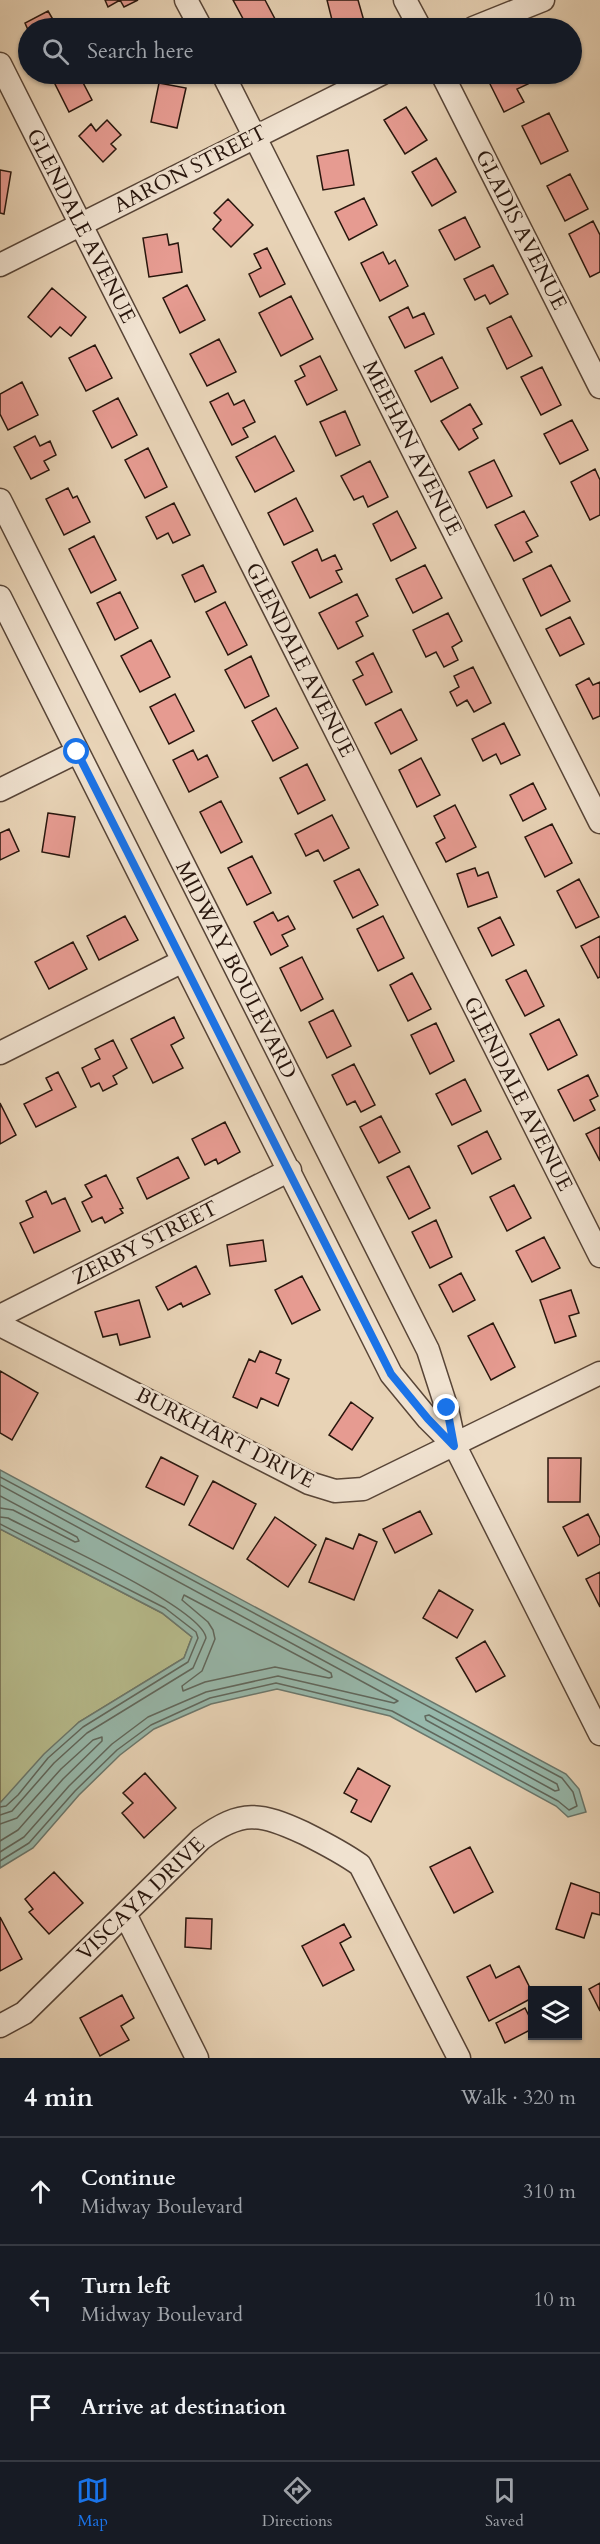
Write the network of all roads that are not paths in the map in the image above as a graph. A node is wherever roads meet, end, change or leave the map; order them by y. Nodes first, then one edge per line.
1 (186, 0) edge
2 (405, 0) edge
3 (543, 0) edge
4 (196, 18) edge
5 (415, 18) edge
6 (498, 18) edge
7 (0, 64) edge
8 (228, 84) edge
9 (361, 84) edge
10 (447, 84) edge
11 (255, 137) junction
12 (81, 225) junction
13 (0, 265) edge
14 (600, 387) edge
15 (0, 500) edge
16 (0, 597) edge
17 (77, 752) junction
18 (0, 790) edge
19 (600, 822) edge
20 (183, 961) junction
21 (0, 1053) edge
22 (290, 1170) junction
23 (600, 1256) edge
24 (0, 1316) edge
25 (0, 1325) edge
26 (600, 1372) edge
27 (454, 1446) junction
28 (600, 1734) edge
29 (125, 1914) junction
30 (0, 2026) edge
31 (197, 2058) edge
32 (459, 2058) edge

1 - 4 street
2 - 5 street
3 - 6 street
7 - 12 street, GLENDALE AVENUE
8 - 11 street, MEEHAN AVENUE
9 - 11 street, AARON STREET
10 - 14 street, GLADIS AVENUE
11 - 12 street, AARON STREET
11 - 19 street, MEEHAN AVENUE
12 - 13 street, AARON STREET
12 - 23 street, GLENDALE AVENUE
15 - 27 street, MIDWAY BOULEVARD
16 - 17 street, MIDWAY BOULEVARD
17 - 18 street
17 - 20 street, MIDWAY BOULEVARD
20 - 21 street
20 - 22 street, MIDWAY BOULEVARD
22 - 24 street, ZERBY STREET
22 - 27 street, MIDWAY BOULEVARD
25 - 27 street, BURKHART DRIVE
26 - 27 street, BURKHART DRIVE
27 - 28 street, MIDWAY BOULEVARD
29 - 30 street, VISCAYA DRIVE
29 - 31 street
29 - 32 street, VISCAYA DRIVE

